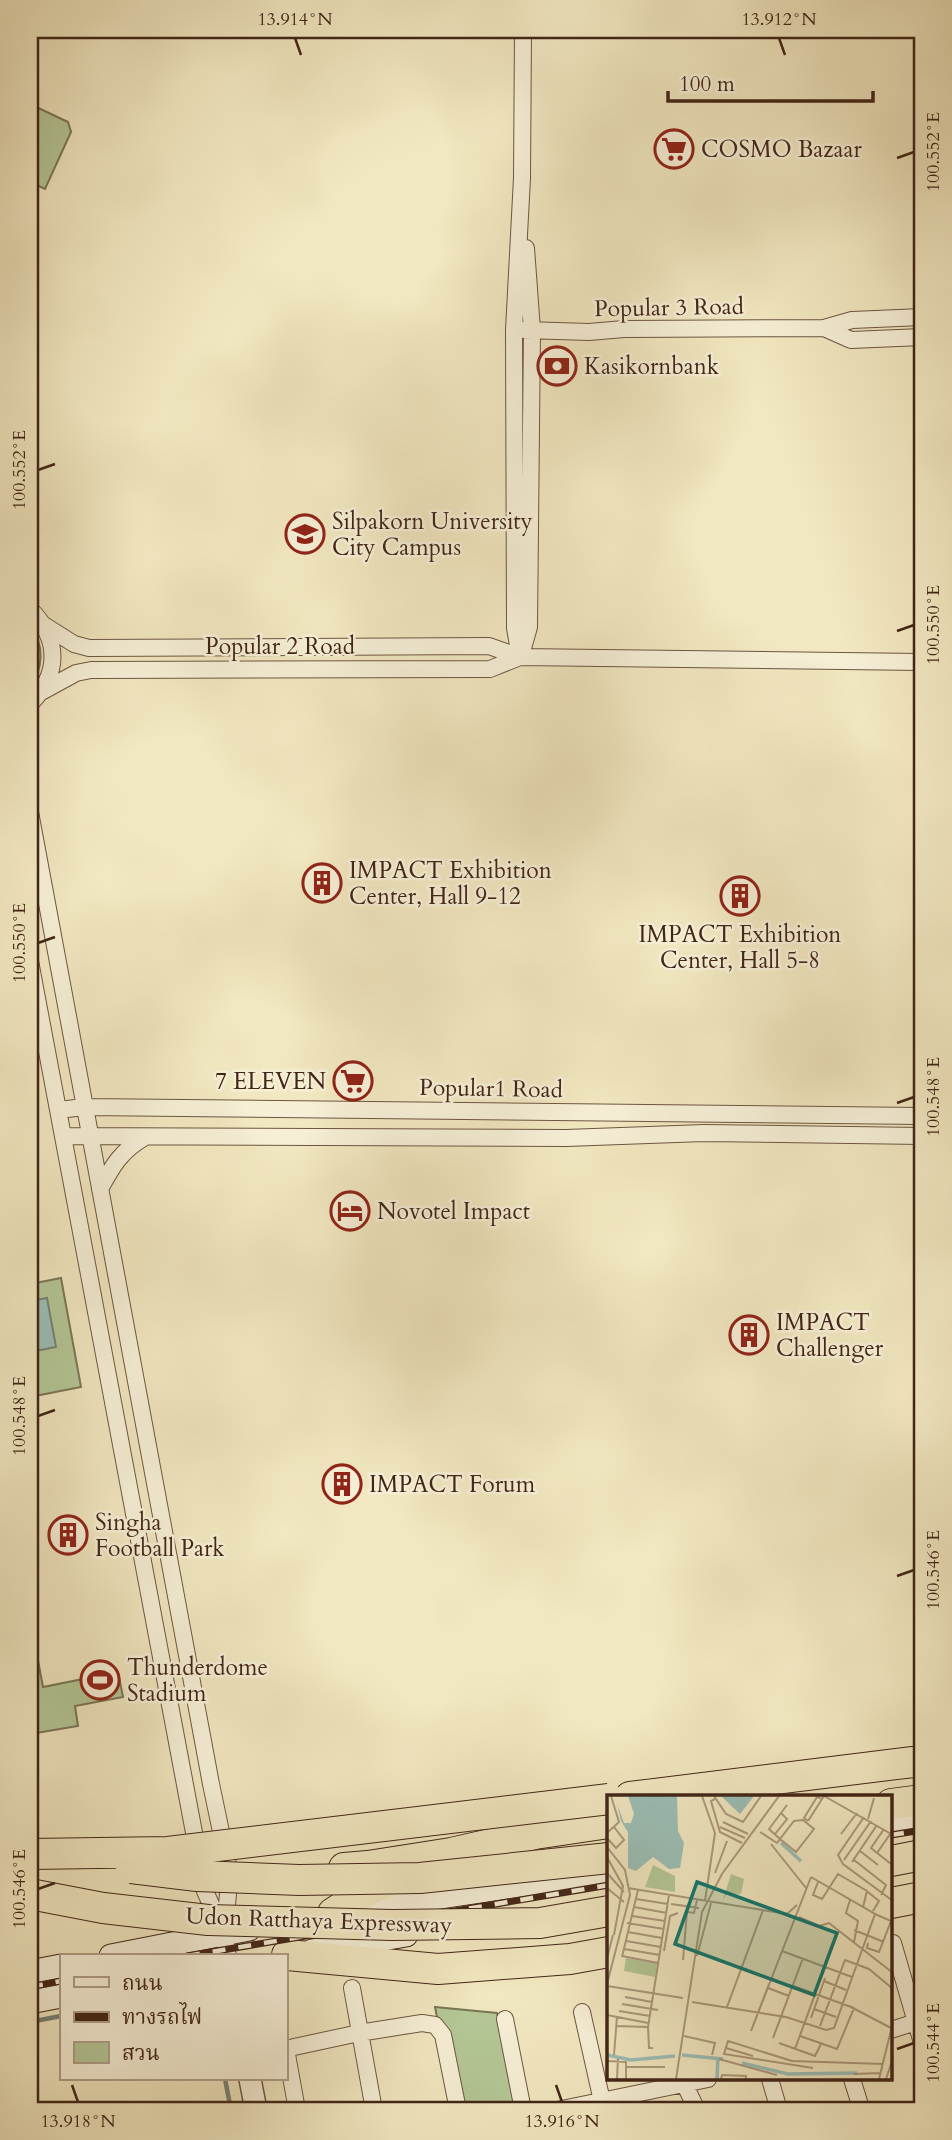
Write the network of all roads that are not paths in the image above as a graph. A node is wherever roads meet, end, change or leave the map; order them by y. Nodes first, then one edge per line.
1 (523, 30) edge
2 (522, 178) junction
3 (922, 317) edge
4 (824, 328) junction
5 (513, 330) junction
6 (532, 330) junction
7 (922, 337) edge
8 (30, 609) edge
9 (44, 625) junction
10 (520, 657) junction
11 (922, 662) edge
12 (43, 691) junction
13 (30, 704) edge
14 (30, 812) edge
15 (30, 961) edge
16 (85, 1107) junction
17 (58, 1110) junction
18 (922, 1116) edge
19 (90, 1135) junction
20 (148, 1135) junction
21 (64, 1136) junction
22 (922, 1136) edge
23 (100, 1189) junction
24 (922, 1764) edge
25 (922, 1772) edge
26 (647, 1795) edge
27 (784, 1795) edge
28 (607, 1800) edge
29 (922, 1800) edge
30 (892, 1804) edge
31 (922, 1816) edge
32 (892, 1822) edge
33 (607, 1823) edge
34 (922, 1842) edge
35 (892, 1847) edge
36 (450, 1853) junction
37 (30, 1855) edge
38 (922, 1855) edge
39 (607, 1858) edge
40 (892, 1861) edge
41 (228, 1864) junction
42 (607, 1871) edge
43 (922, 1878) edge
44 (892, 1885) edge
45 (30, 1894) edge
46 (922, 1897) edge
47 (607, 1900) edge
48 (892, 1903) edge
49 (607, 1911) edge
50 (332, 1913) junction
51 (607, 1918) edge
52 (540, 1923) junction
53 (892, 1943) edge
54 (226, 1945) edge
55 (607, 1952) edge
56 (132, 1954) edge
57 (287, 1955) edge
58 (287, 1956) edge
59 (60, 1966) edge
60 (30, 1972) edge
61 (352, 1988) dead end
62 (60, 1996) edge
63 (30, 2001) edge
64 (582, 2012) dead end
65 (505, 2019) dead end
66 (919, 2021) edge
67 (892, 2030) edge
68 (359, 2033) junction
69 (922, 2043) edge
70 (287, 2049) edge
71 (287, 2059) edge
72 (250, 2080) edge
73 (770, 2080) edge
74 (852, 2080) edge
75 (683, 2082) edge
76 (603, 2106) edge
77 (861, 2108) dead end
78 (256, 2110) edge
79 (297, 2110) edge
80 (374, 2110) edge
81 (458, 2110) edge
82 (523, 2110) edge
83 (557, 2110) edge
84 (697, 2110) edge
85 (779, 2110) edge

1 - 2 street
2 - 5 street
2 - 6 street
3 - 4 street, Popular 3 Road
4 - 6 street, Popular 3 Road
4 - 7 street, Popular 3 Road
5 - 6 street, Popular 3 Road
5 - 10 street
6 - 10 street
8 - 9 street
9 - 10 street, Popular 2 Road
9 - 12 street
10 - 11 street, Popular 2 Road
10 - 12 street, Popular 2 Road
12 - 13 street
14 - 16 street
15 - 17 street
16 - 17 street, Popular1 Road
16 - 18 street, Popular1 Road
16 - 19 street
17 - 21 street
19 - 20 street
19 - 21 street
19 - 23 street
20 - 22 street
20 - 23 street
21 - 54 street
23 - 41 street
24 - 26 highway
25 - 27 highway
28 - 37 highway, bridge
29 - 30 highway
31 - 32 main road
33 - 36 highway
34 - 35 main road
36 - 41 highway
36 - 50 highway
37 - 39 highway, Udon Ratthaya Expressway, bridge
38 - 40 highway
41 - 54 street
42 - 50 main road
43 - 44 highway
45 - 52 highway, Udon Ratthaya Expressway, bridge
46 - 48 highway
47 - 57 main road
49 - 52 highway, Udon Ratthaya Expressway, bridge
50 - 54 main road
51 - 52 highway, bridge
53 - 66 street
54 - 56 main road
55 - 58 highway
59 - 60 main road
61 - 68 street
62 - 63 main road
64 - 76 street
65 - 82 street
66 - 67 street
66 - 69 street
68 - 70 street
68 - 80 street
68 - 81 street
71 - 79 street
72 - 78 street
73 - 85 street
74 - 77 street
75 - 76 street
75 - 84 street
76 - 83 street

